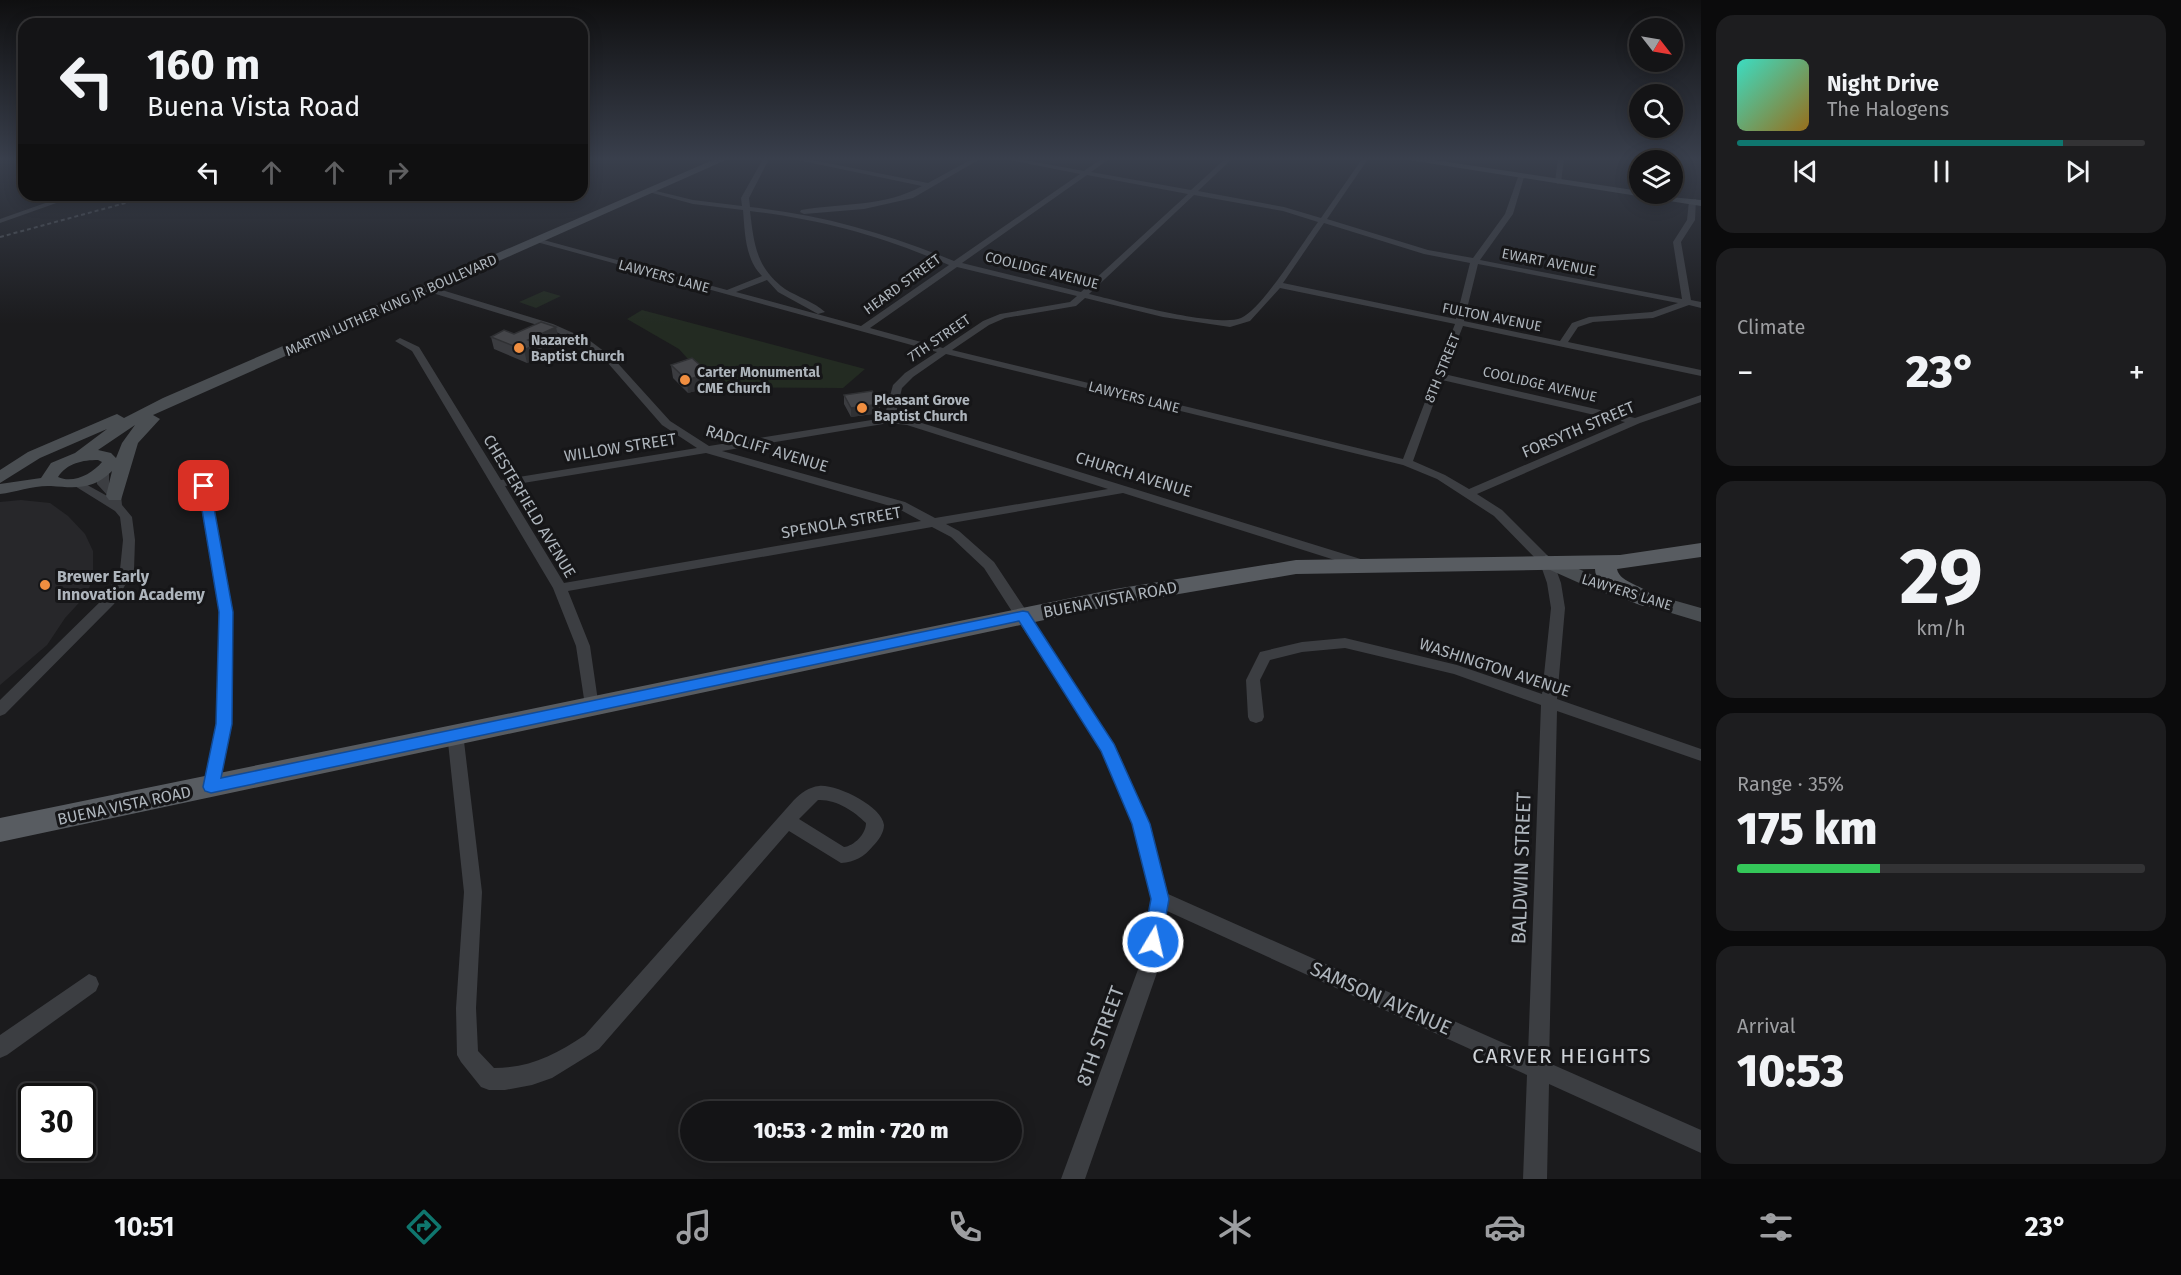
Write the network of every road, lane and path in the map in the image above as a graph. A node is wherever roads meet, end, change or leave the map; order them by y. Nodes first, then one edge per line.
1 (20, 214) edge
2 (597, 214) edge
3 (746, 214) edge
4 (790, 214) edge
5 (842, 214) edge
6 (1027, 214) edge
7 (1171, 214) edge
8 (1300, 214) edge
9 (1328, 214) edge
10 (1509, 214) edge
11 (1693, 214) edge
12 (1324, 220) junction
13 (0, 221) edge
14 (838, 223) junction
15 (537, 241) junction
16 (1474, 262) junction
17 (954, 264) junction
18 (768, 277) junction
19 (1278, 285) junction
20 (429, 289) junction
21 (726, 292) junction
22 (1084, 295) junction
23 (1687, 303) junction
24 (1701, 305) edge
25 (848, 325) junction
26 (1459, 325) junction
27 (863, 329) junction
28 (400, 342) dead end
29 (1562, 344) junction
30 (944, 351) junction
31 (241, 370) junction
32 (1701, 373) edge
33 (1438, 376) junction
34 (223, 378) junction
35 (201, 388) junction
36 (1701, 398) edge
37 (889, 420) junction
38 (1636, 421) junction
39 (761, 441) junction
40 (707, 450) junction
41 (80, 457) junction
42 (1407, 463) junction
43 (200, 464) dead end
44 (106, 465) junction
45 (757, 465) junction
46 (53, 475) junction
47 (0, 480) edge
48 (76, 483) junction
49 (498, 484) junction
50 (0, 489) edge
51 (1128, 489) junction
52 (1470, 493) junction
53 (117, 502) junction
54 (936, 522) junction
55 (1701, 550) edge
56 (1545, 561) junction
57 (1611, 562) junction
58 (1367, 566) junction
59 (560, 588) junction
60 (1643, 598) junction
61 (1701, 615) edge
62 (1023, 616) junction
63 (1549, 704) junction
64 (591, 708) junction
65 (0, 710) edge
66 (1256, 717) dead end
67 (454, 733) junction
68 (1701, 755) edge
69 (211, 787) junction
70 (787, 821) dead end
71 (0, 830) edge
72 (1160, 899) junction
73 (89, 984) dead end
74 (0, 1048) edge
75 (1538, 1068) junction
76 (1701, 1142) edge
77 (1073, 1179) edge
78 (1534, 1179) edge

1 - 13 street
2 - 15 main road, MARTIN LUTHER KING JR BOULEVARD
3 - 18 street
4 - 14 street, COOLIDGE AVENUE
5 - 14 street
6 - 17 street, HEARD STREET
7 - 22 street, 7TH STREET
8 - 12 street, EWART AVENUE
9 - 12 street, COOLIDGE AVENUE
10 - 16 street, 8TH STREET
11 - 23 street
12 - 16 street, EWART AVENUE
12 - 19 street, COOLIDGE AVENUE
14 - 17 street, COOLIDGE AVENUE
15 - 20 main road, MARTIN LUTHER KING JR BOULEVARD
15 - 21 street, LAWYERS LANE
16 - 23 street, EWART AVENUE
16 - 26 street, 8TH STREET
17 - 22 street, COOLIDGE AVENUE
17 - 27 street, HEARD STREET
18 - 21 street
18 - 25 street
19 - 22 street, COOLIDGE AVENUE
19 - 26 street, FULTON AVENUE
20 - 31 main road, MARTIN LUTHER KING JR BOULEVARD
20 - 40 street, RADCLIFF AVENUE
21 - 25 street, LAWYERS LANE
22 - 30 street, 7TH STREET
23 - 24 street, EWART AVENUE
23 - 29 street
25 - 27 street, LAWYERS LANE
26 - 29 street, FULTON AVENUE
26 - 33 street, 8TH STREET
27 - 30 street, LAWYERS LANE
28 - 49 street, CHESTERFIELD AVENUE
29 - 32 street, FULTON AVENUE
30 - 37 street, 7TH STREET
30 - 42 street, LAWYERS LANE
31 - 34 main road, MARTIN LUTHER KING JR BOULEVARD
31 - 53 main road
33 - 38 street, COOLIDGE AVENUE
33 - 42 street, 8TH STREET
34 - 35 main road, MARTIN LUTHER KING JR BOULEVARD
34 - 47 main road, MARTIN LUTHER KING JR BOULEVARD
35 - 41 main road, MARTIN LUTHER KING JR BOULEVARD
35 - 44 main road, MARTIN LUTHER KING JR BOULEVARD
36 - 38 street, FORSYTH STREET
37 - 39 street, WILLOW STREET
37 - 51 street, CHURCH AVENUE
38 - 52 street, FORSYTH STREET
39 - 40 street, WILLOW STREET
39 - 45 street
40 - 45 street, RADCLIFF AVENUE
40 - 49 street, WILLOW STREET
41 - 44 main road
41 - 46 main road, MARTIN LUTHER KING JR BOULEVARD
42 - 52 street, LAWYERS LANE
43 - 69 street
44 - 48 main road
44 - 53 street
45 - 54 street, RADCLIFF AVENUE
46 - 47 main road, MARTIN LUTHER KING JR BOULEVARD
46 - 48 main road
46 - 50 main road
48 - 53 street
49 - 59 street, CHESTERFIELD AVENUE
51 - 54 street, SPENOLA STREET
51 - 58 street, CHURCH AVENUE
52 - 56 street, LAWYERS LANE
53 - 65 street
54 - 59 street, SPENOLA STREET
54 - 62 street, RADCLIFF AVENUE
55 - 57 main road, BUENA VISTA ROAD
56 - 57 main road, BUENA VISTA ROAD
56 - 58 main road, BUENA VISTA ROAD
56 - 60 main road, LAWYERS LANE
56 - 63 street, BALDWIN STREET
57 - 60 main road
58 - 62 main road, BUENA VISTA ROAD
59 - 64 street, CHESTERFIELD AVENUE
60 - 61 main road, LAWYERS LANE
62 - 64 main road, BUENA VISTA ROAD
62 - 72 street, 8TH STREET
63 - 66 street, WASHINGTON AVENUE
63 - 68 street, WASHINGTON AVENUE
63 - 75 street, BALDWIN STREET
64 - 67 main road, BUENA VISTA ROAD
67 - 69 main road, BUENA VISTA ROAD
67 - 70 street
69 - 71 main road, BUENA VISTA ROAD
72 - 75 street, SAMSON AVENUE
72 - 77 street, 8TH STREET
73 - 74 street
75 - 76 street, SAMSON AVENUE
75 - 78 street, BALDWIN STREET

